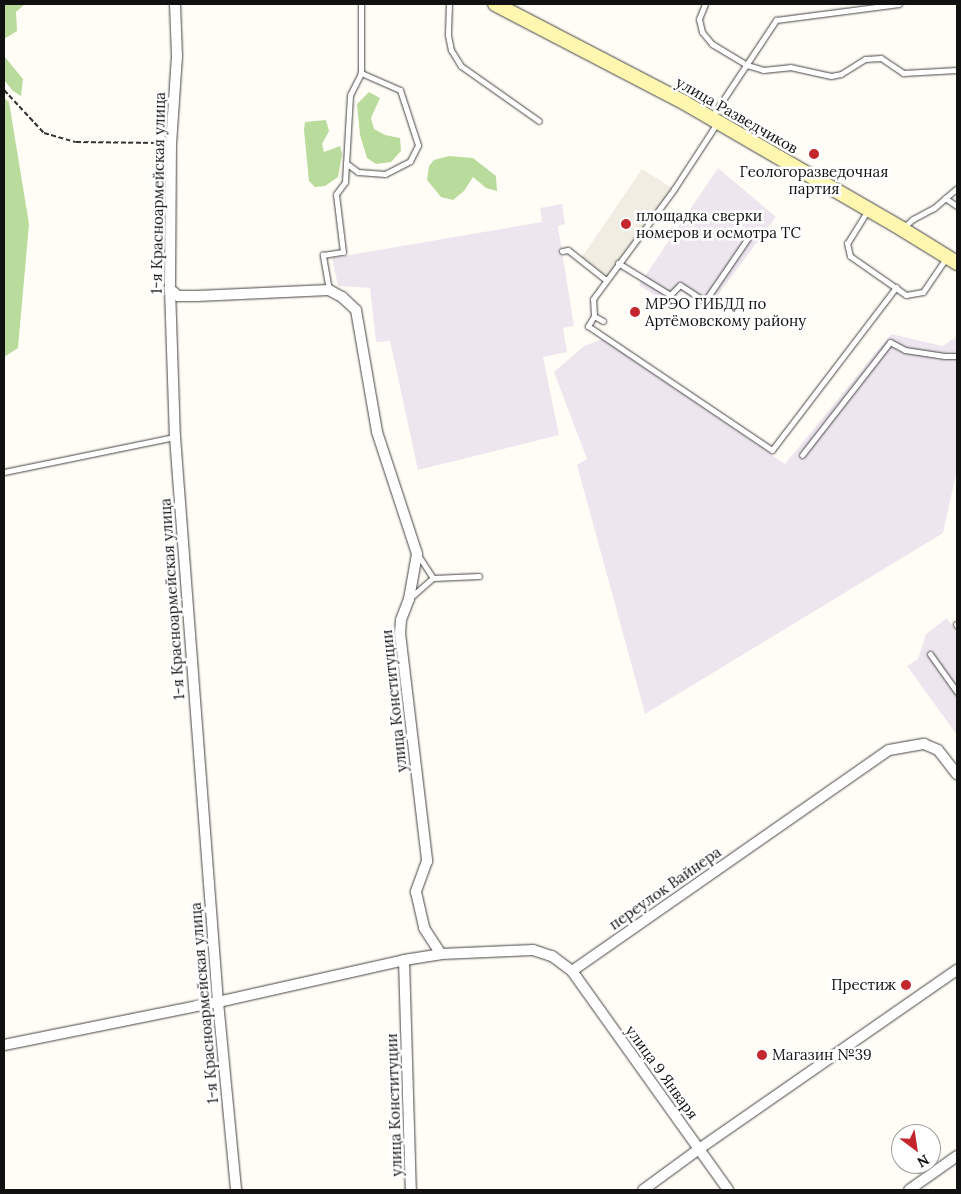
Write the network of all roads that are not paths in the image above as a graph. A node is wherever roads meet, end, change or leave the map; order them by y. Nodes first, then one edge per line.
1 (175, 4) edge
2 (361, 4) edge
3 (449, 4) edge
4 (495, 4) edge
5 (705, 4) edge
6 (899, 4) edge
7 (747, 65) junction
8 (957, 70) edge
9 (361, 73) junction
10 (714, 120) junction
11 (540, 121) dead end
12 (346, 163) junction
13 (957, 188) edge
14 (952, 193) junction
15 (957, 197) edge
16 (945, 198) junction
17 (957, 206) edge
18 (868, 209) junction
19 (902, 229) junction
20 (750, 235) dead end
21 (562, 250) dead end
22 (952, 260) edge
23 (618, 263) junction
24 (606, 280) junction
25 (896, 287) junction
26 (170, 290) junction
27 (329, 290) junction
28 (594, 316) junction
29 (603, 321) dead end
30 (957, 356) edge
31 (175, 437) junction
32 (802, 455) dead end
33 (4, 472) edge
34 (418, 554) junction
35 (479, 576) dead end
36 (433, 578) junction
37 (409, 598) junction
38 (930, 654) dead end
39 (957, 692) edge
40 (957, 774) edge
41 (442, 954) junction
42 (404, 960) junction
43 (957, 970) edge
44 (572, 971) junction
45 (218, 1002) junction
46 (4, 1045) edge
47 (699, 1149) junction
48 (957, 1156) edge
49 (236, 1190) edge
50 (411, 1190) edge
51 (643, 1190) edge
52 (728, 1190) edge
53 (908, 1190) edge

1 - 26 street, 1-я Красноармейская улица
2 - 9 lane
3 - 11 lane
4 - 10 main road, улица Разведчиков
5 - 7 lane
6 - 7 lane
7 - 8 lane
7 - 10 lane
9 - 12 lane
9 - 12 lane
10 - 18 main road, улица Разведчиков
10 - 23 lane
12 - 27 lane
13 - 14 lane
14 - 15 lane
14 - 16 lane
16 - 17 lane
16 - 19 lane
18 - 19 main road, улица Разведчиков
18 - 25 lane
19 - 22 main road, улица Разведчиков
20 - 23 lane
21 - 24 lane
22 - 25 lane
23 - 24 lane
24 - 28 lane
25 - 28 lane
26 - 27 street
26 - 31 street, 1-я Красноармейская улица
27 - 34 street
28 - 29 lane
30 - 32 lane
31 - 33 lane
31 - 45 street, 1-я Красноармейская улица
34 - 36 lane
34 - 37 street, улица Конституции
35 - 36 lane
36 - 37 lane
37 - 41 street, улица Конституции
38 - 39 lane
40 - 44 street, переулок Вайнера
41 - 42 street
41 - 44 street
42 - 45 street
42 - 50 street, улица Конституции
43 - 47 street
44 - 47 street, улица 9 Января
45 - 46 street
45 - 49 street, 1-я Красноармейская улица
47 - 51 street
47 - 52 street, улица 9 Января
48 - 53 street

